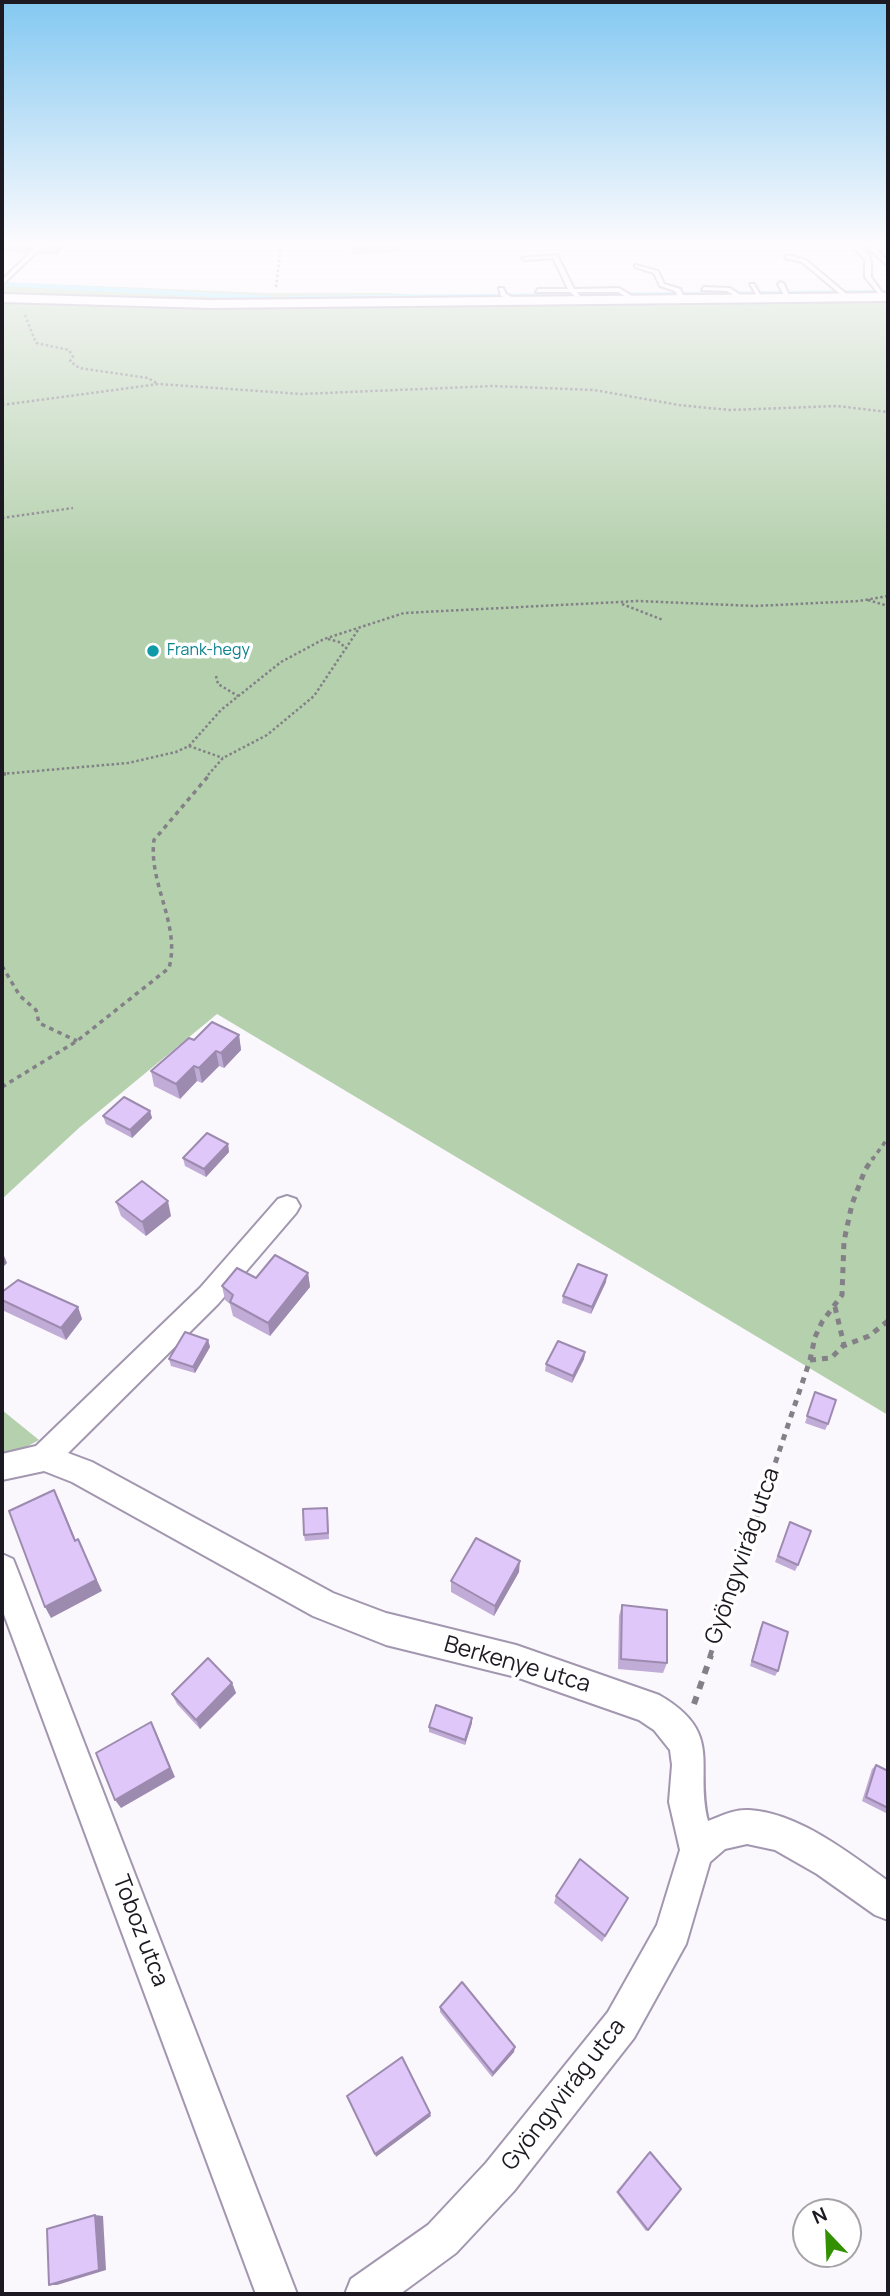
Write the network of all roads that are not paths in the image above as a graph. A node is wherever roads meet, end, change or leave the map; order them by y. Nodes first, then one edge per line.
1 (286, 1206) dead end
2 (44, 1458) junction
3 (2, 1466) edge
4 (2, 1569) edge
5 (697, 1850) junction
6 (888, 1902) edge
7 (277, 2294) edge
8 (366, 2294) edge

1 - 2 street
2 - 3 street
2 - 5 street, Berkenye utca
4 - 7 street, Toboz utca
5 - 6 street
5 - 8 street, Gyöngyvirág utca

